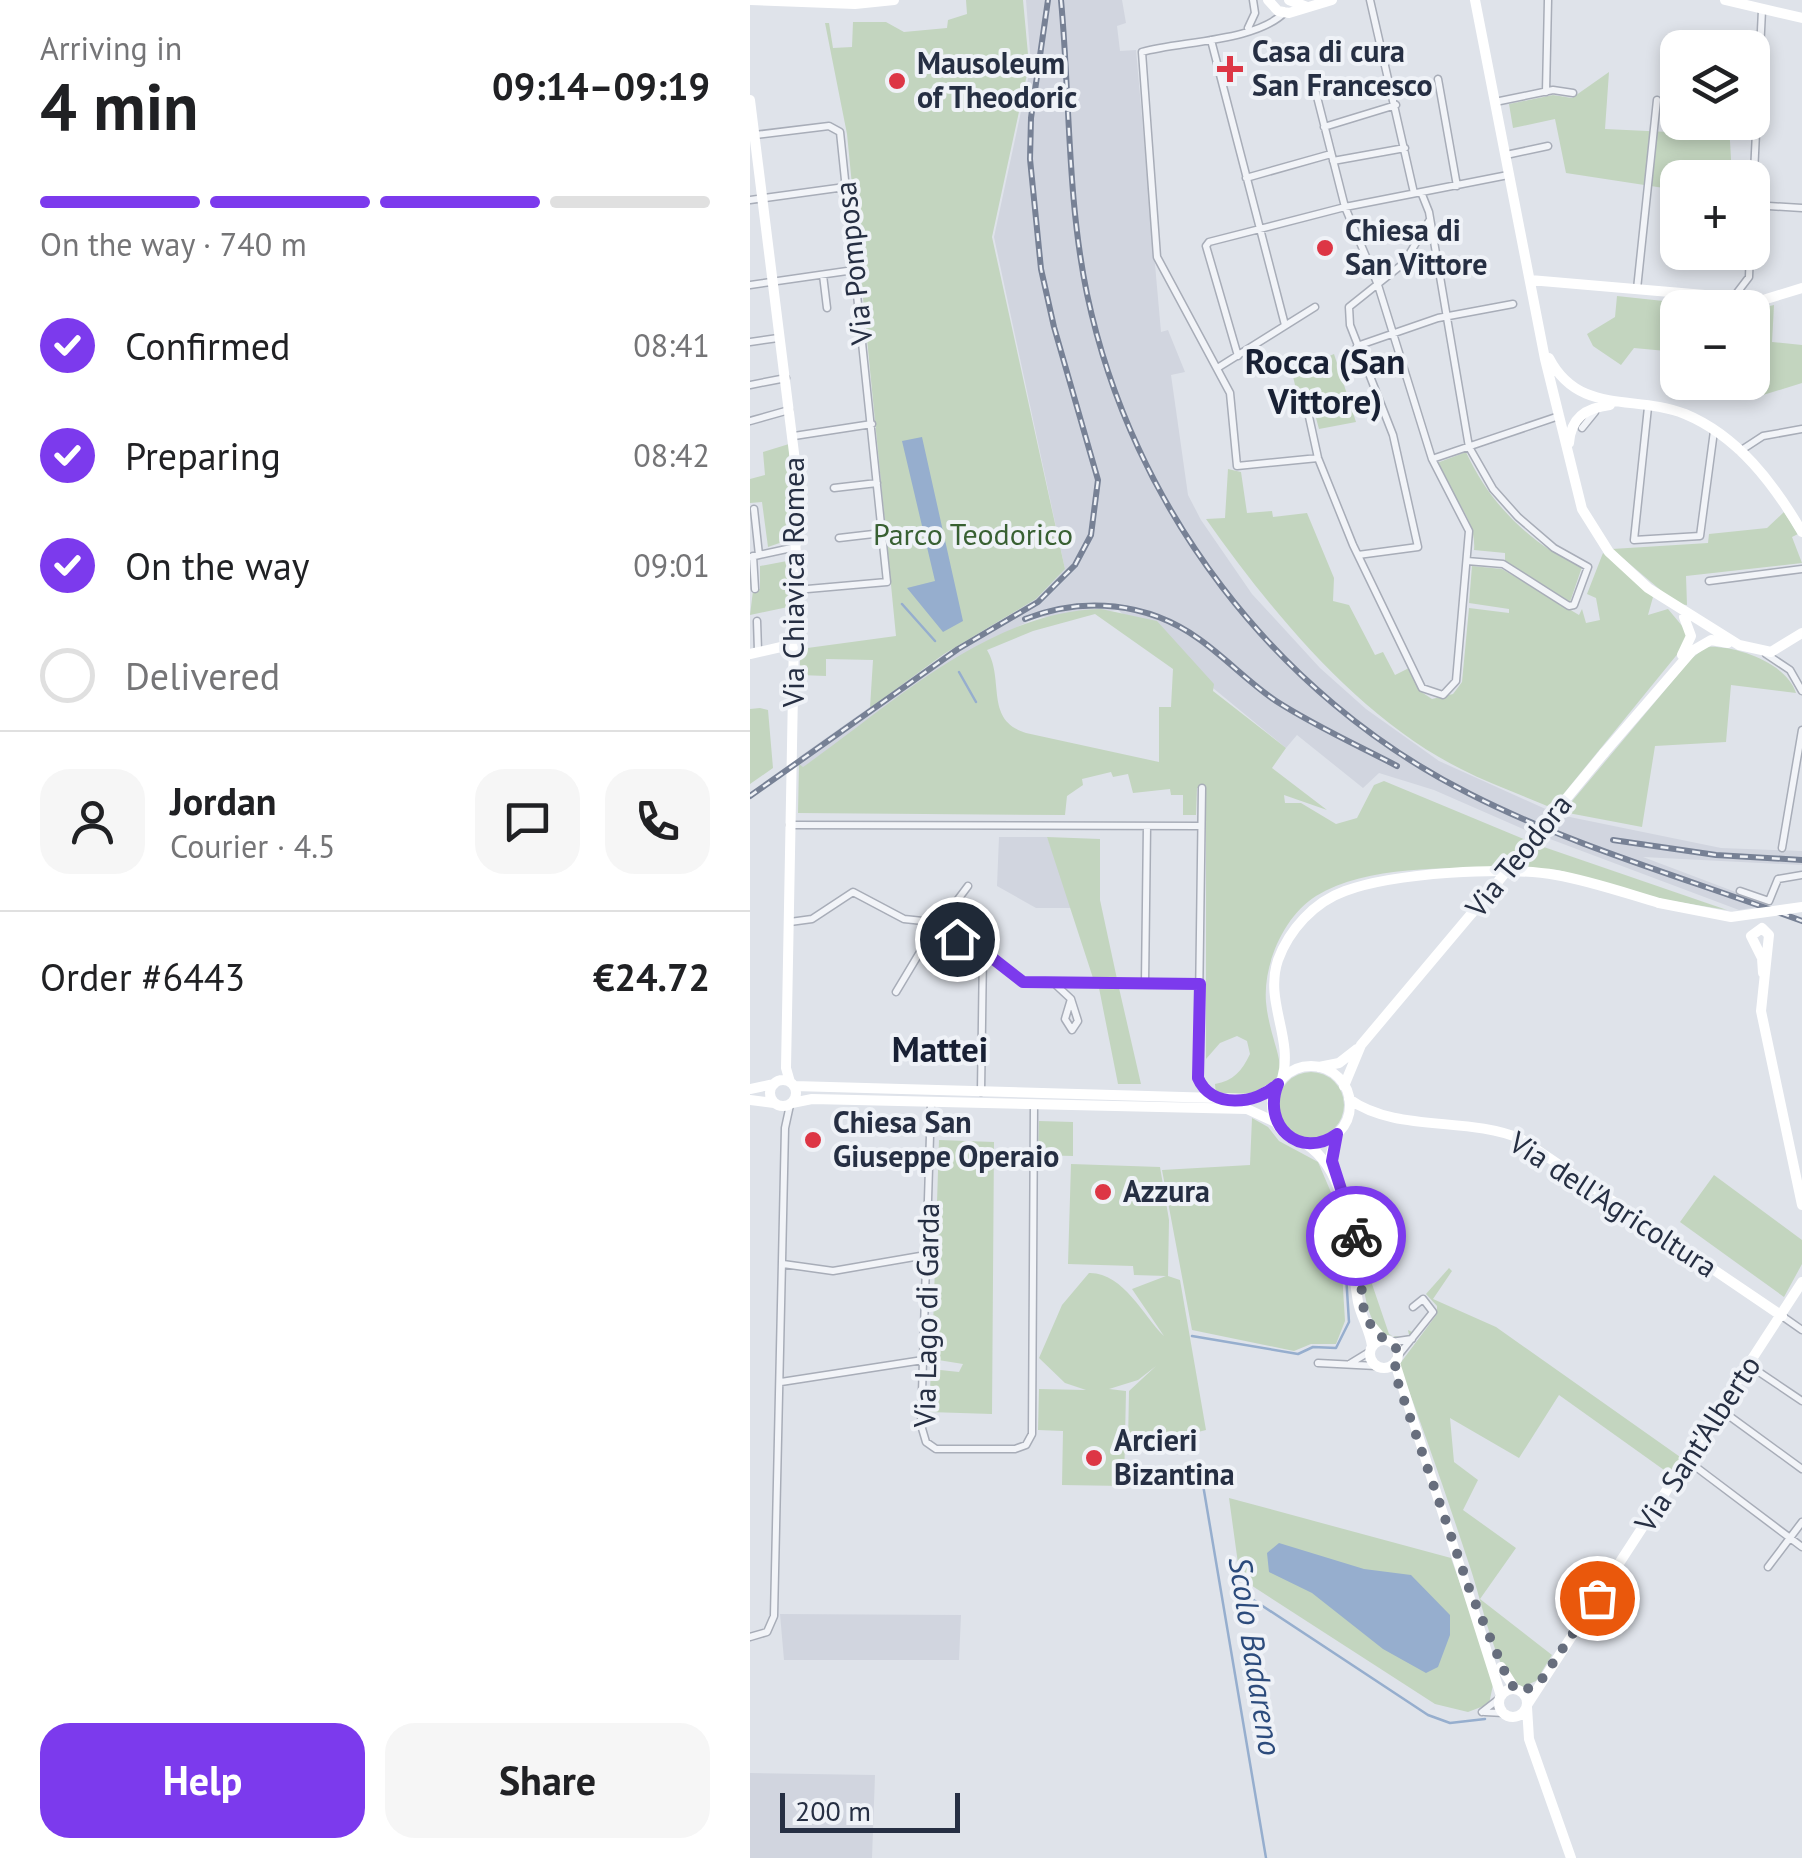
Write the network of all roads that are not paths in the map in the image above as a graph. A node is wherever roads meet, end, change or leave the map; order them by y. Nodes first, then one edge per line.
1 (869, 0) edge
2 (1256, 0) edge
3 (1268, 0) edge
4 (1332, 0) edge
5 (1370, 0) edge
6 (1476, 0) edge
7 (1483, 0) edge
8 (1548, 0) edge
9 (1725, 0) edge
10 (761, 1) edge
11 (891, 1) edge
12 (750, 3) edge
13 (1284, 6) edge
14 (1763, 9) junction
15 (1255, 13) junction
16 (1802, 18) edge
17 (1478, 22) junction
18 (1266, 24) junction
19 (1248, 29) junction
20 (1212, 40) junction
21 (1438, 80) dead end
22 (1313, 81) dead end
23 (1546, 92) junction
24 (1572, 94) dead end
25 (750, 100) edge
26 (1658, 100) dead end
27 (1495, 102) junction
28 (1396, 105) junction
29 (1324, 127) junction
30 (754, 135) junction
31 (1548, 146) dead end
32 (1404, 148) junction
33 (1504, 155) junction
34 (1332, 158) junction
35 (1755, 160) edge
36 (1508, 175) junction
37 (1246, 178) junction
38 (845, 186) junction
39 (1456, 186) junction
40 (1435, 190) junction
41 (1417, 193) junction
42 (756, 200) edge
43 (1770, 205) edge
44 (1345, 207) junction
45 (1802, 208) edge
46 (1429, 212) junction
47 (1429, 222) junction
48 (1259, 229) junction
49 (854, 270) junction
50 (1749, 270) edge
51 (823, 274) junction
52 (1530, 280) junction
53 (773, 282) junction
54 (750, 285) edge
55 (1378, 285) junction
56 (1802, 288) edge
57 (1637, 289) junction
58 (1734, 290) edge
59 (1660, 291) edge
60 (1770, 298) edge
61 (1513, 304) dead end
62 (1315, 307) dead end
63 (828, 308) dead end
64 (1446, 317) junction
65 (1285, 325) junction
66 (1394, 333) junction
67 (781, 338) junction
68 (750, 342) edge
69 (1543, 344) junction
70 (1358, 346) junction
71 (1238, 356) junction
72 (1220, 367) junction
73 (787, 378) junction
74 (750, 385) edge
75 (1616, 404) junction
76 (1598, 407) junction
77 (1648, 407) junction
78 (790, 410) junction
79 (1308, 412) dead end
80 (1560, 415) junction
81 (750, 420) edge
82 (872, 424) junction
83 (1582, 428) dead end
84 (1802, 429) edge
85 (1714, 431) junction
86 (794, 436) junction
87 (1468, 446) junction
88 (1740, 451) junction
89 (1318, 458) junction
90 (1432, 459) junction
91 (1573, 479) junction
92 (877, 484) junction
93 (834, 488) dead end
94 (754, 508) dead end
95 (1802, 532) edge
96 (882, 533) junction
97 (838, 538) dead end
98 (797, 547) junction
99 (1358, 554) junction
100 (754, 556) edge
101 (1466, 561) junction
102 (1802, 570) edge
103 (1709, 581) dead end
104 (755, 589) dead end
105 (796, 590) junction
106 (1672, 606) junction
107 (757, 621) dead end
108 (1802, 633) edge
109 (794, 644) junction
110 (1739, 646) junction
111 (1760, 652) junction
112 (754, 653) edge
113 (1675, 666) junction
114 (1790, 670) junction
115 (1802, 673) edge
116 (1802, 692) edge
117 (1802, 730) edge
118 (1801, 746) edge
119 (1202, 788) dead end
120 (790, 825) junction
121 (1146, 826) junction
122 (1201, 826) junction
123 (1782, 848) dead end
124 (1802, 875) edge
125 (968, 886) dead end
126 (1740, 891) dead end
127 (1802, 906) edge
128 (788, 922) junction
129 (925, 924) junction
130 (949, 931) junction
131 (926, 942) junction
132 (943, 945) junction
133 (972, 946) junction
134 (982, 950) junction
135 (1763, 951) dead end
136 (1145, 983) junction
137 (1055, 984) junction
138 (1200, 984) junction
139 (896, 992) dead end
140 (1071, 999) dead end
141 (1284, 1043) junction
142 (1361, 1046) junction
143 (1314, 1067) junction
144 (1198, 1078) junction
145 (1280, 1082) junction
146 (784, 1083) junction
147 (1344, 1086) junction
148 (750, 1088) edge
149 (978, 1092) junction
150 (1178, 1098) junction
151 (1214, 1098) junction
152 (1349, 1099) junction
153 (750, 1100) edge
154 (931, 1102) junction
155 (783, 1104) junction
156 (1034, 1105) junction
157 (1374, 1112) junction
158 (1346, 1121) junction
159 (1276, 1122) junction
160 (1337, 1134) junction
161 (1305, 1143) junction
162 (1802, 1206) edge
163 (926, 1256) junction
164 (783, 1264) junction
165 (1802, 1282) edge
166 (1413, 1307) dead end
167 (1782, 1316) junction
168 (1802, 1330) edge
169 (1417, 1336) junction
170 (1387, 1341) junction
171 (1370, 1349) junction
172 (923, 1360) junction
173 (1396, 1360) junction
174 (1318, 1363) dead end
175 (1345, 1364) junction
176 (1750, 1366) junction
177 (1377, 1367) junction
178 (780, 1382) junction
179 (1404, 1396) junction
180 (1802, 1401) edge
181 (1721, 1410) junction
182 (1688, 1461) junction
183 (1802, 1469) edge
184 (1802, 1522) edge
185 (1790, 1538) junction
186 (1802, 1546) edge
187 (1768, 1567) dead end
188 (1470, 1591) junction
189 (750, 1637) edge
190 (1540, 1682) junction
191 (1518, 1690) junction
192 (1500, 1697) junction
193 (1527, 1706) junction
194 (1507, 1715) junction
195 (1540, 1772) junction
196 (1571, 1858) edge

1 - 11 street
2 - 13 street
2 - 15 street
3 - 13 street
4 - 13 street
5 - 28 street
6 - 17 street
7 - 17 street
8 - 23 street
9 - 14 street
10 - 11 street
10 - 12 street
13 - 18 street
14 - 16 street
14 - 35 street
15 - 18 street
15 - 19 street
17 - 27 street
18 - 19 street
19 - 20 street
20 - 37 street
20 - 72 street
21 - 39 street
22 - 29 street
23 - 24 street
23 - 27 street
25 - 30 street, Via Chiavica Romea
26 - 57 street
27 - 33 street
28 - 29 street
28 - 32 street
29 - 34 street
30 - 38 street, Via Pomposa
30 - 42 street, Via Chiavica Romea
31 - 33 street
32 - 34 street
32 - 41 street
33 - 36 street
34 - 37 street
34 - 44 street
36 - 39 street
36 - 52 street
37 - 48 street
38 - 42 street
38 - 49 street, Via Pomposa
39 - 40 street
40 - 41 street
40 - 46 street
41 - 44 street
41 - 46 street
42 - 53 street, Via Chiavica Romea
43 - 45 street
44 - 48 street
44 - 55 street
46 - 47 street
47 - 55 street
47 - 64 street
48 - 65 street
48 - 71 street
49 - 51 street
49 - 82 street, Via Pomposa
50 - 58 street
51 - 53 street
51 - 63 street
52 - 57 street
52 - 69 street
53 - 54 street
53 - 67 street, Via Chiavica Romea
55 - 66 street
55 - 70 street
56 - 60 street
57 - 59 street
61 - 64 street
62 - 65 street
64 - 66 street
64 - 87 street
65 - 71 street
66 - 70 street
66 - 90 street
67 - 68 street
67 - 73 street, Via Chiavica Romea
69 - 75 street
69 - 80 street
70 - 99 street
71 - 72 street
72 - 89 street
73 - 74 street
73 - 78 street, Via Chiavica Romea
75 - 76 street
75 - 77 street
76 - 83 street
76 - 91 street
77 - 85 street
77 - 85 street
78 - 81 street
78 - 86 street, Via Chiavica Romea
79 - 89 street
80 - 87 street
80 - 91 street
82 - 86 street
82 - 92 street, Via Pomposa
84 - 88 street
85 - 88 street
86 - 98 street, Via Chiavica Romea
87 - 90 street
87 - 101 street
88 - 95 street
89 - 99 street
90 - 101 street
91 - 106 street
92 - 93 street
92 - 96 street, Via Pomposa
94 - 100 street
96 - 97 street
96 - 105 street, Via Pomposa
98 - 100 street
98 - 105 street, Via Chiavica Romea
99 - 101 street
100 - 104 street
102 - 103 street
105 - 109 street, Via Chiavica Romea
106 - 110 street
106 - 113 street, Via Teodora
107 - 112 street
108 - 111 street
109 - 112 street
109 - 120 street, Via Chiavica Romea
110 - 111 street
110 - 113 street, Via Teodora
111 - 114 street
113 - 142 street, Via Teodora, bridge
114 - 115 street
114 - 116 street
117 - 118 street
118 - 123 street
119 - 122 street
120 - 121 street
120 - 128 street, Via Chiavica Romea
121 - 122 street
121 - 136 street
122 - 138 street
124 - 126 street
125 - 130 street
127 - 141 street, bridge
128 - 129 street
128 - 146 street, Via Chiavica Romea
129 - 130 street
129 - 131 street
130 - 132 street
130 - 133 street
131 - 132 street
131 - 139 street
132 - 133 street
133 - 134 street
134 - 137 street
134 - 149 street
135 - 162 street
136 - 137 street
136 - 138 street
137 - 140 street
138 - 144 street
141 - 143 street
141 - 145 street
142 - 143 street, Via Teodora
142 - 147 street, Via Teodora
143 - 145 street
143 - 147 street
144 - 150 street
144 - 151 street
145 - 151 street
145 - 159 street
146 - 148 street
146 - 149 street
146 - 155 street
146 - 155 street
147 - 152 street
149 - 150 street
150 - 151 street
152 - 157 street, Via dell'Agricoltura
152 - 158 street
153 - 155 street
154 - 155 street
154 - 156 street
154 - 163 street, Via Lago di Garda
155 - 164 street
156 - 159 street
156 - 172 street, Via Lago di Garda
157 - 158 street, Via dell'Agricoltura
157 - 167 street, Via dell'Agricoltura
158 - 160 street
159 - 161 street
160 - 161 street
160 - 170 street
161 - 171 street
163 - 164 street
163 - 172 street, Via Lago di Garda
164 - 178 street
165 - 167 street, Via Sant'Alberto
166 - 169 street
167 - 168 street
167 - 176 street, Via Sant'Alberto
169 - 170 street
169 - 173 street
170 - 171 street
170 - 173 street
171 - 175 street
171 - 177 street
172 - 178 street
173 - 177 street
173 - 179 street
174 - 175 street
175 - 177 street
176 - 180 street
176 - 181 street, Via Sant'Alberto
177 - 179 street
178 - 189 street
179 - 188 street
181 - 182 street, Via Sant'Alberto
181 - 183 street
182 - 185 street
182 - 190 street, Via Sant'Alberto
184 - 185 street
185 - 186 street
185 - 187 street
188 - 191 street
188 - 192 street
190 - 191 street
190 - 193 street, Via Sant'Alberto
191 - 192 street
191 - 193 street
192 - 194 street
192 - 194 street
193 - 194 street
193 - 195 street
194 - 195 street
195 - 196 street

